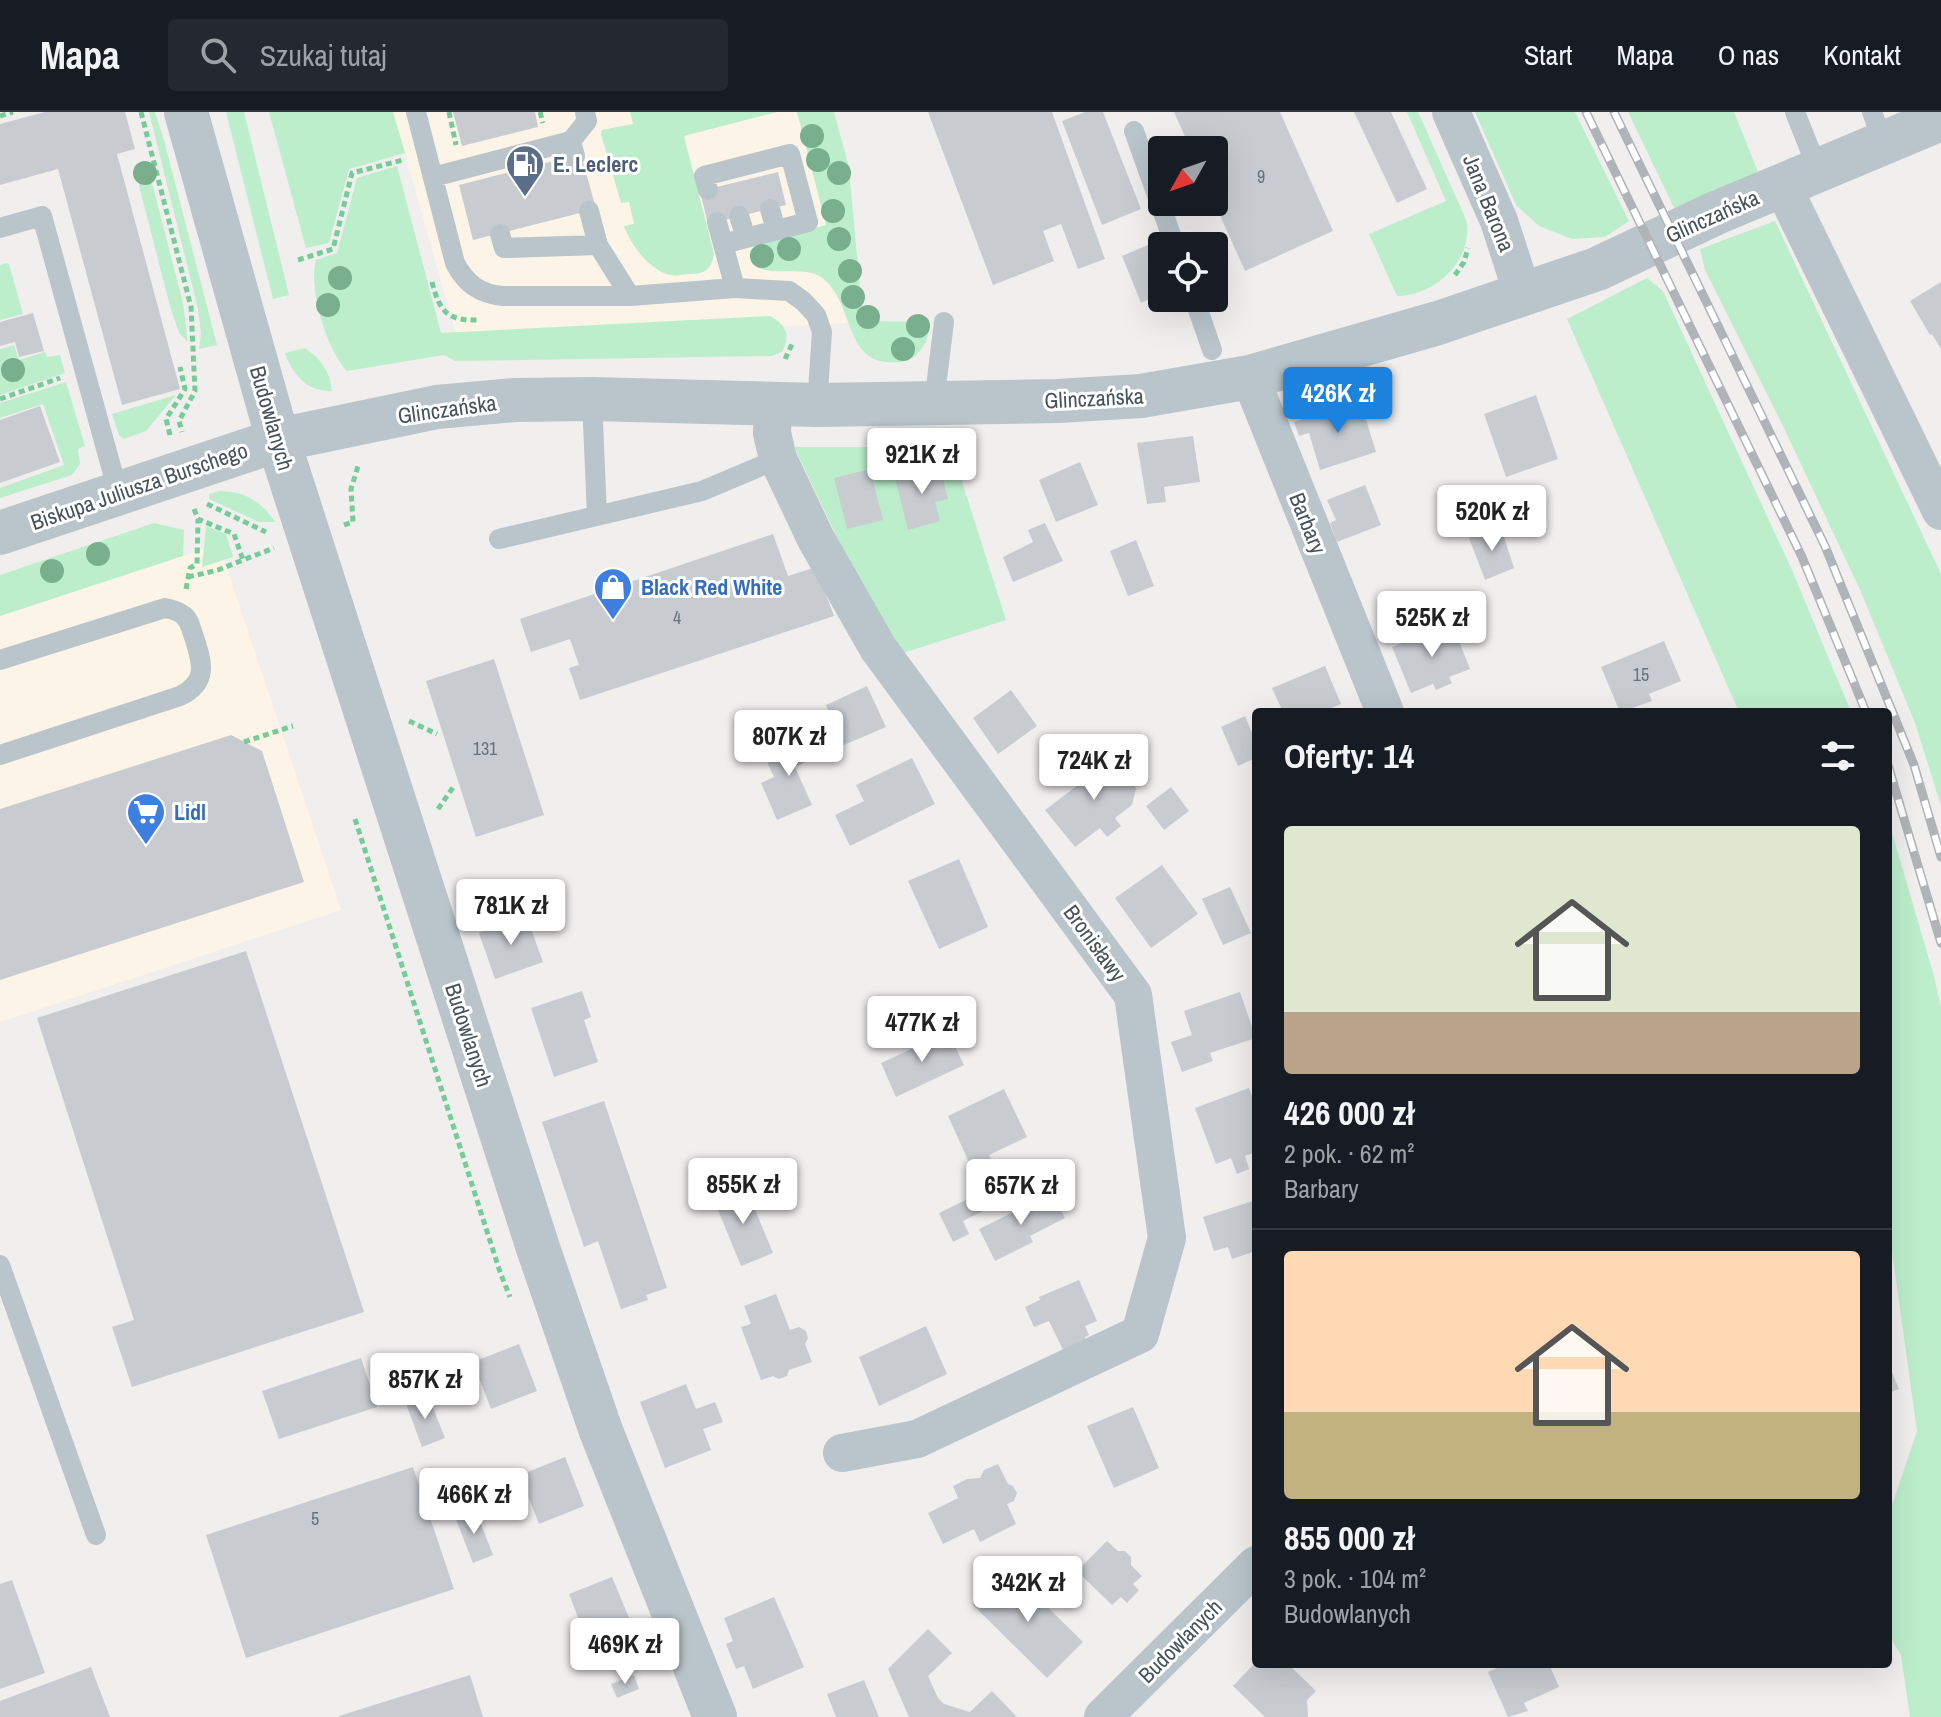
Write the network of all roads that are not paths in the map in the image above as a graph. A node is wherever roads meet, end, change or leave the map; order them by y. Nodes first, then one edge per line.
1 (186, 112) edge
2 (416, 112) edge
3 (585, 112) edge
4 (1451, 112) edge
5 (1795, 112) edge
6 (1941, 119) edge
7 (1878, 127) edge
8 (1134, 131) dead end
9 (433, 177) junction
10 (1800, 178) junction
11 (708, 190) dead end
12 (770, 209) dead end
13 (589, 211) dead end
14 (739, 216) dead end
15 (717, 222) dead end
16 (0, 228) edge
17 (776, 230) junction
18 (1170, 232) edge
19 (500, 234) dead end
20 (746, 238) junction
21 (723, 244) junction
22 (598, 245) junction
23 (735, 288) junction
24 (1523, 295) junction
25 (630, 296) junction
26 (1199, 312) edge
27 (944, 322) dead end
28 (1212, 350) dead end
29 (1250, 377) junction
30 (592, 399) junction
31 (934, 403) junction
32 (773, 404) junction
33 (817, 405) junction
34 (278, 440) junction
35 (778, 459) junction
36 (118, 492) junction
37 (1941, 511) edge
38 (597, 516) junction
39 (0, 533) edge
40 (499, 539) dead end
41 (0, 660) edge
42 (1383, 708) edge
43 (0, 755) edge
44 (0, 1265) edge
45 (842, 1453) dead end
46 (96, 1535) dead end
47 (1252, 1569) edge
48 (715, 1717) edge
49 (1103, 1717) edge

1 - 34 street, Budowlanych
2 - 9 lane
3 - 9 lane
4 - 24 street, Jana Barona
5 - 10 lane
6 - 7 street, Glinczańska
7 - 10 street, Glinczańska
8 - 18 lane
9 - 25 lane
10 - 24 street, Glinczańska
10 - 37 street, Glinczańska
11 - 17 lane
12 - 17 lane
13 - 22 lane
14 - 20 lane
15 - 21 lane
16 - 36 lane
17 - 20 lane
19 - 22 lane
20 - 21 lane
21 - 23 lane
22 - 25 lane
23 - 25 lane
23 - 33 lane
24 - 29 street, Glinczańska
26 - 28 lane
27 - 31 lane
29 - 31 street, Glinczańska
29 - 42 street, Barbary
30 - 32 street, Glinczańska
30 - 34 street, Glinczańska
30 - 38 lane
31 - 33 street, Glinczańska
32 - 33 street, Glinczańska
32 - 35 street, Bronisławy
34 - 36 street, Biskupa Juliusza Burschego
34 - 48 street, Budowlanych
35 - 38 lane
35 - 45 street, Bronisławy
36 - 39 street, Biskupa Juliusza Burschego
38 - 40 lane
41 - 43 lane
44 - 46 lane
47 - 49 street, Budowlanych

